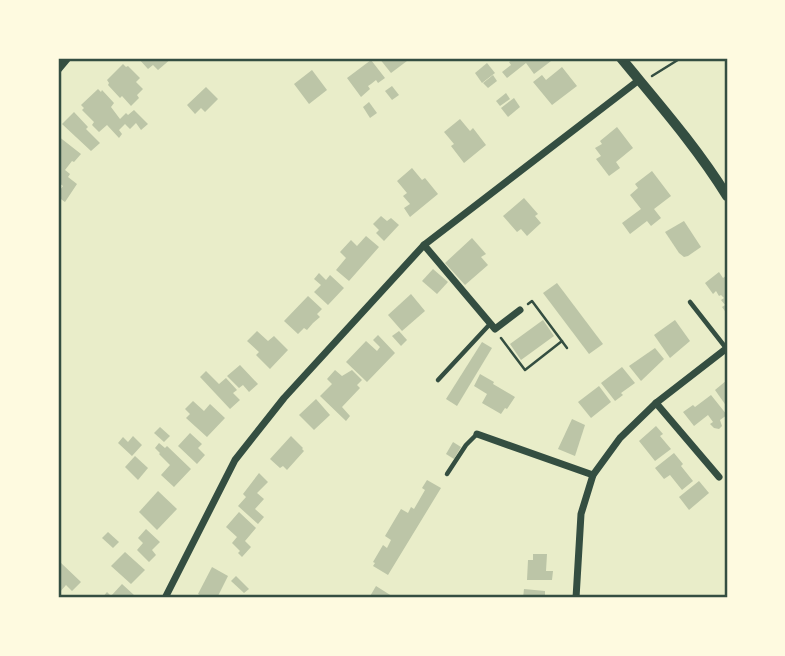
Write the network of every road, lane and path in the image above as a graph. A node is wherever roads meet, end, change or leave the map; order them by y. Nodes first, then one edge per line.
1 (68, 58) edge
2 (621, 58) edge
3 (681, 58) edge
4 (58, 70) edge
5 (639, 80) junction
6 (727, 196) edge
7 (424, 245) junction
8 (690, 302) dead end
9 (520, 310) joint
10 (493, 327) junction
11 (562, 341) junction
12 (567, 348) dead end
13 (727, 349) edge
14 (438, 380) dead end
15 (656, 403) junction
16 (477, 434) joint
17 (447, 474) dead end
18 (593, 475) junction
19 (719, 477) dead end
20 (164, 598) edge
21 (576, 598) edge

1 - 4 street
2 - 5 street
3 - 5 path
5 - 6 street
5 - 7 street
7 - 10 street
7 - 20 street
8 - 13 lane
9 - 10 street
9 - 11 path
10 - 11 path
10 - 14 lane
11 - 12 path
13 - 15 street
15 - 18 street
15 - 19 street
16 - 17 lane
16 - 18 street
18 - 21 street

